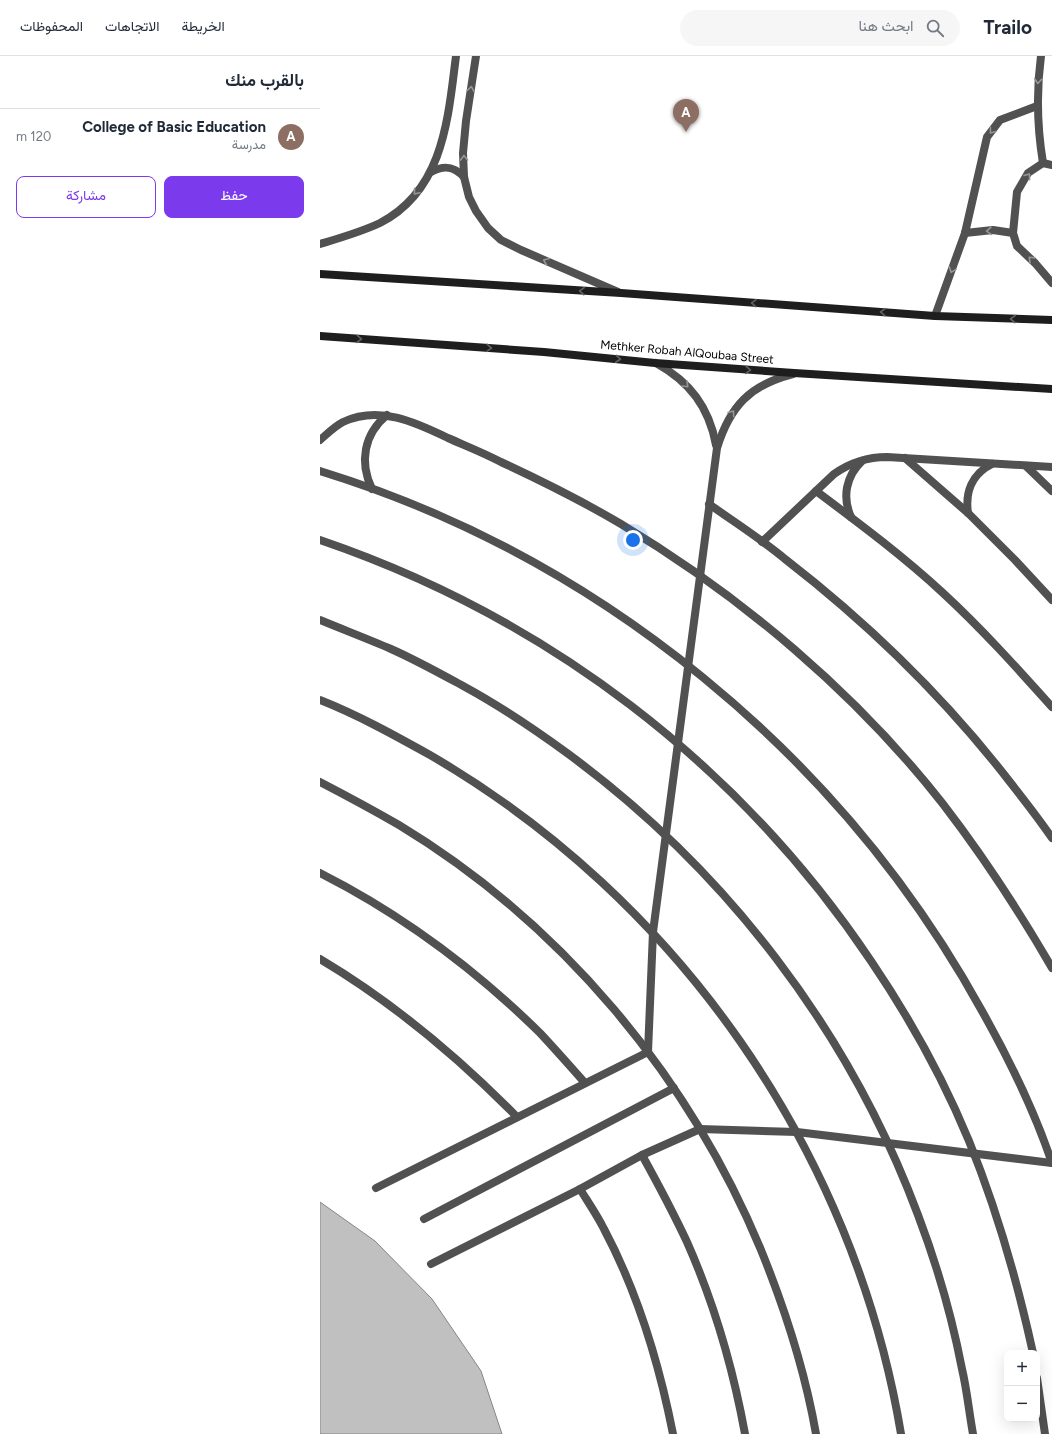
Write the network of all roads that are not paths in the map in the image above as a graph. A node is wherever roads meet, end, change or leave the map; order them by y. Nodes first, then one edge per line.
1 (456, 56) edge
2 (476, 56) edge
3 (1041, 56) edge
4 (1037, 106) junction
5 (1043, 163) junction
6 (1052, 165) edge
7 (431, 172) junction
8 (464, 177) junction
9 (965, 233) junction
10 (1013, 233) junction
11 (320, 244) edge
12 (320, 274) edge
13 (1052, 283) edge
14 (620, 293) junction
15 (935, 316) junction
16 (1052, 320) edge
17 (320, 336) edge
18 (655, 363) junction
19 (794, 373) junction
20 (1052, 389) edge
21 (387, 415) junction
22 (320, 440) edge
23 (717, 448) junction
24 (906, 458) junction
25 (864, 459) junction
26 (992, 464) junction
27 (1026, 466) junction
28 (1052, 467) edge
29 (320, 471) edge
30 (372, 489) junction
31 (816, 491) junction
32 (1052, 492) edge
33 (709, 504) junction
34 (968, 513) junction
35 (851, 517) junction
36 (320, 540) edge
37 (762, 542) junction
38 (700, 576) junction
39 (1052, 600) edge
40 (320, 620) edge
41 (688, 665) junction
42 (320, 700) edge
43 (1052, 707) edge
44 (678, 744) junction
45 (320, 782) edge
46 (667, 835) junction
47 (1052, 838) edge
48 (320, 873) edge
49 (653, 932) junction
50 (320, 959) edge
51 (1052, 968) edge
52 (648, 1052) junction
53 (584, 1083) junction
54 (674, 1088) junction
55 (517, 1117) junction
56 (700, 1129) junction
57 (797, 1132) junction
58 (888, 1142) junction
59 (973, 1152) junction
60 (642, 1156) junction
61 (1052, 1163) edge
62 (376, 1188) dead end
63 (580, 1189) junction
64 (424, 1219) dead end
65 (431, 1264) dead end
66 (1032, 1350) edge
67 (1038, 1386) edge
68 (673, 1434) edge
69 (746, 1434) edge
70 (816, 1434) edge
71 (901, 1434) edge
72 (973, 1434) edge
73 (1045, 1434) edge

1 - 7 lane
8 -> 2 lane
3 -> 4 lane
4 - 5 lane
4 -> 9 lane
5 - 6 lane
10 -> 5 lane
7 - 8 lane
7 -> 11 lane
14 -> 8 lane
10 -> 9 lane
9 -> 15 lane
13 -> 10 lane
14 -> 12 street
15 -> 14 street
16 -> 15 street
17 -> 18 street, Methker Robah AlQoubaa Street
18 -> 19 street, Methker Robah AlQoubaa Street
18 -> 23 lane
19 - 20 street, Methker Robah AlQoubaa Street
23 -> 19 lane
21 - 22 lane
21 - 30 lane
21 - 38 lane
23 - 33 lane
24 - 25 lane
24 - 26 lane
24 - 34 lane
25 - 31 lane
25 - 35 lane
26 - 27 lane
26 - 34 lane
27 - 28 lane
27 - 32 lane
29 - 30 lane
30 - 41 lane
31 - 35 lane
31 - 37 lane
33 - 37 lane
33 - 38 lane
34 - 39 lane
35 - 43 lane
36 - 44 lane
37 - 47 lane
38 - 41 lane
38 - 51 lane
40 - 46 lane
41 - 44 lane
41 - 61 lane
42 - 49 lane
44 - 46 lane
44 - 59 lane
45 - 52 lane
46 - 49 lane
46 - 58 lane
48 - 53 lane
49 - 52 lane
49 - 57 lane
50 - 55 lane
52 - 53 lane
52 - 54 lane
53 - 55 lane
54 - 56 lane
54 - 64 lane
55 - 62 lane
56 - 57 lane
56 - 60 lane
56 - 70 lane
57 - 58 lane
57 - 71 lane
58 - 59 lane
58 - 72 lane
59 - 61 lane
59 - 66 lane
60 - 63 lane
60 - 69 lane
63 - 65 lane
63 - 68 lane
67 - 73 lane

